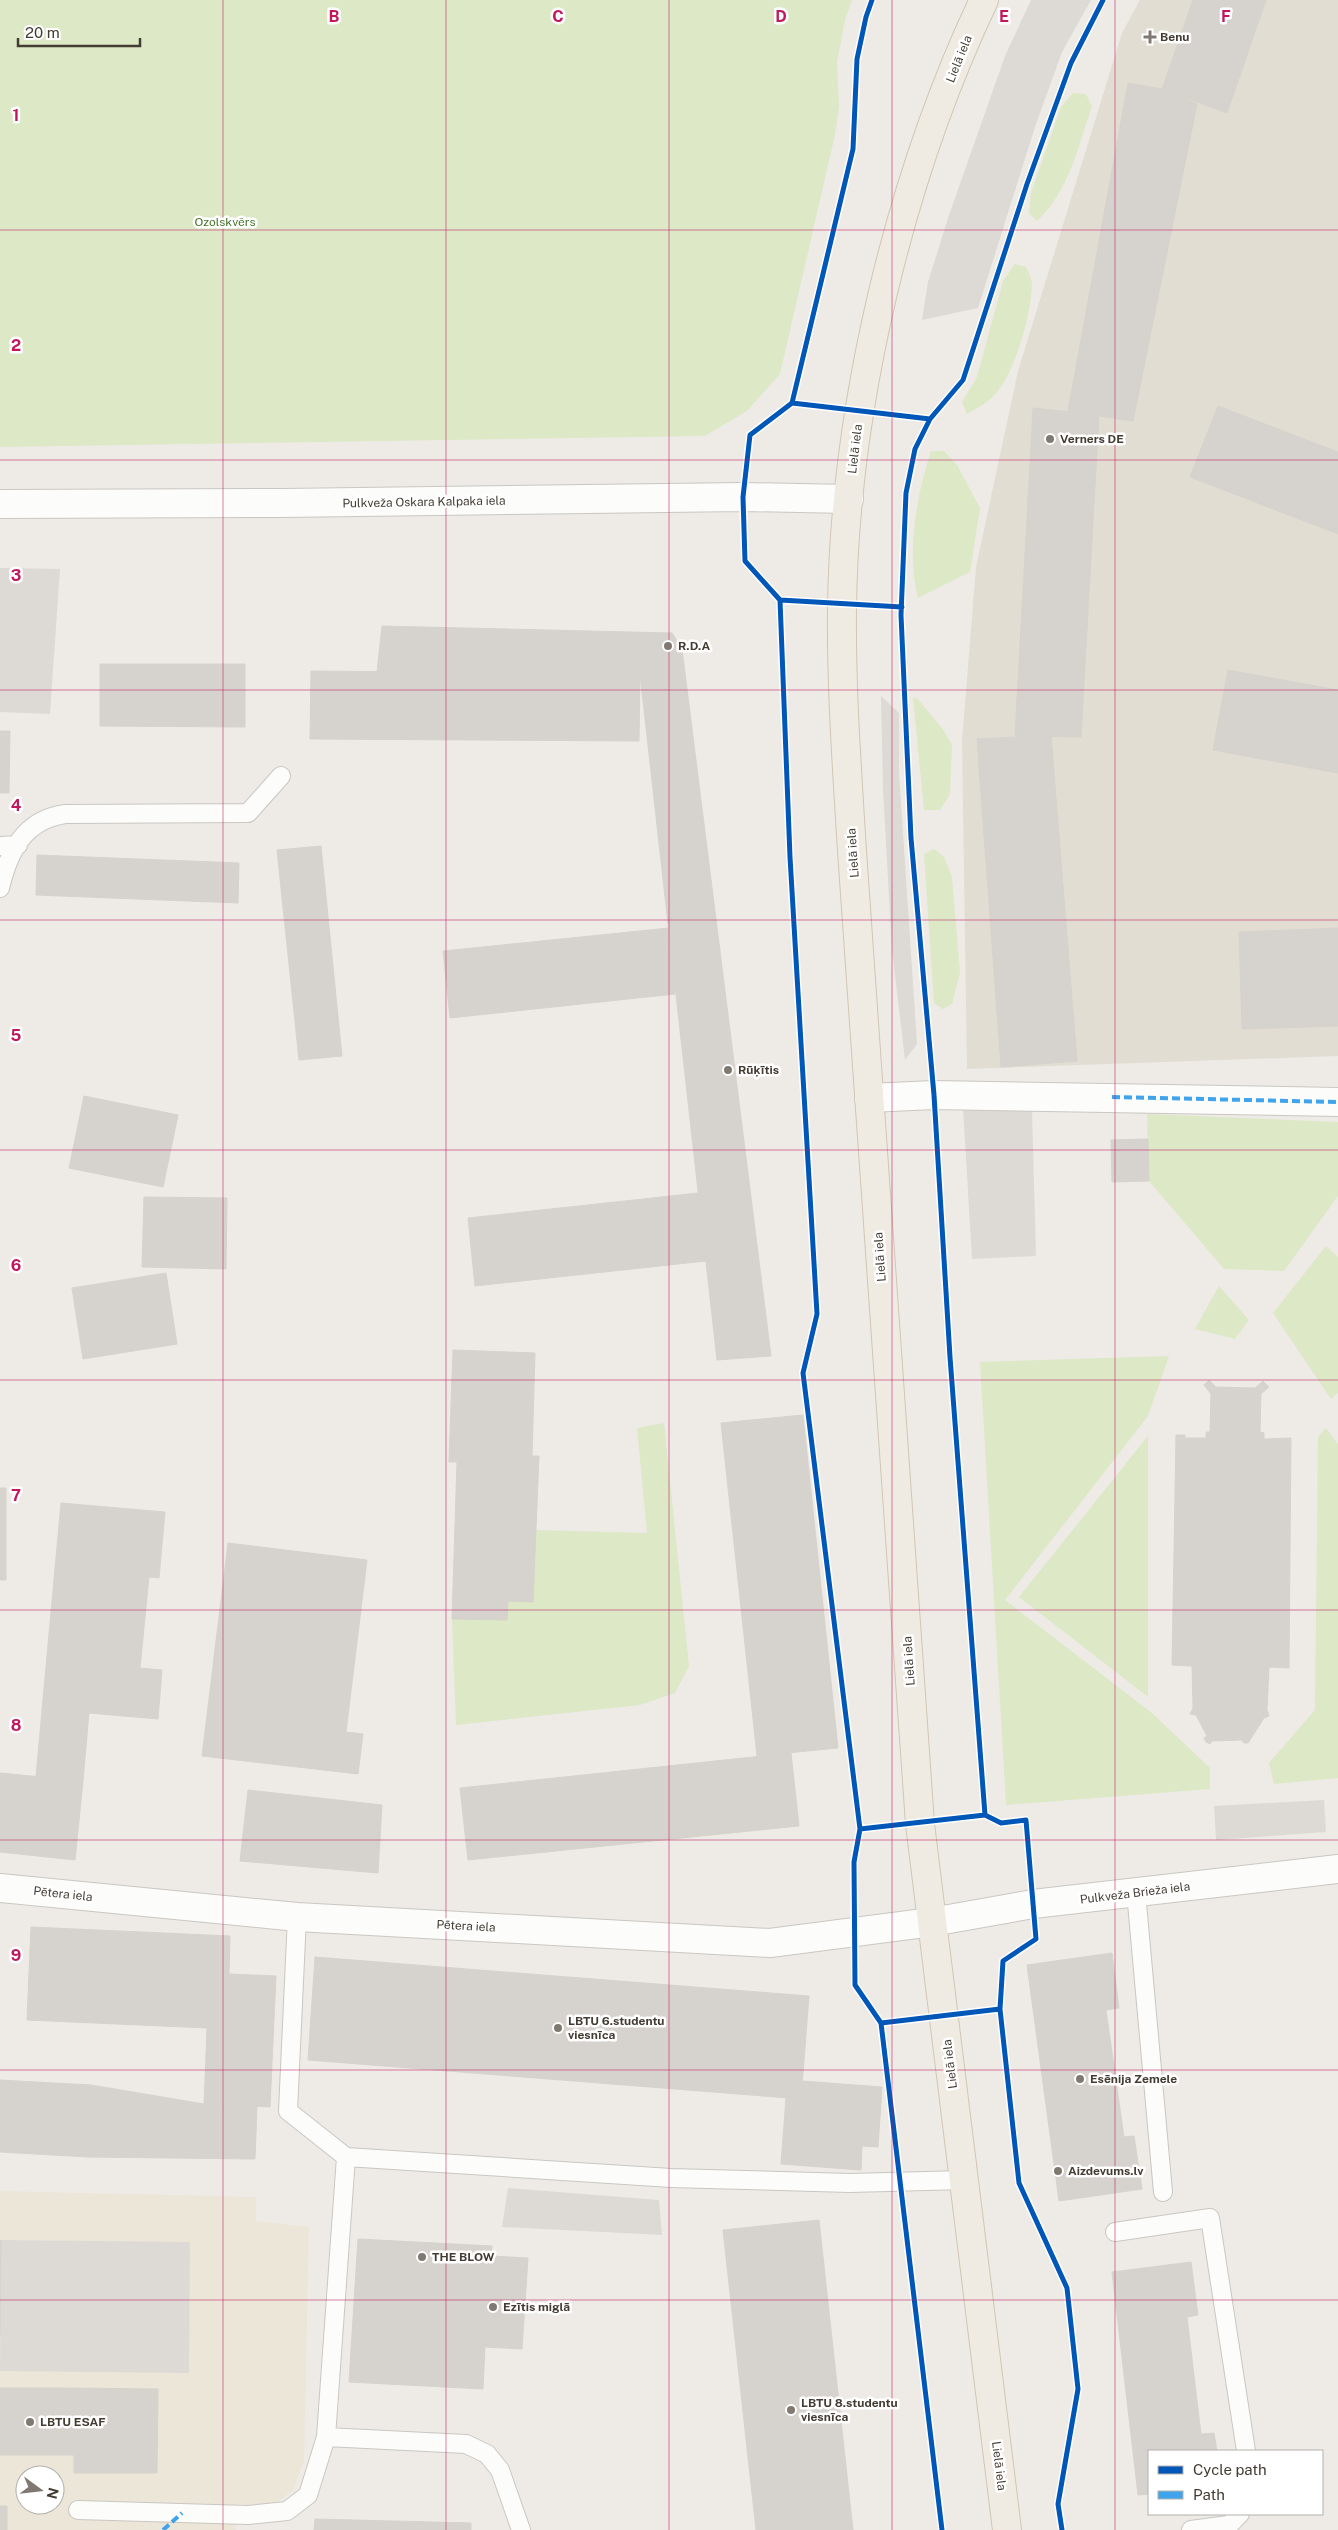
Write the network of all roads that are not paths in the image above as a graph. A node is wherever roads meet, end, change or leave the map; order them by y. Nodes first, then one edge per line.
1 (984, 0) edge
2 (849, 500) junction
3 (0, 504) edge
4 (281, 776) dead end
5 (18, 845) junction
6 (0, 846) edge
7 (0, 888) edge
8 (869, 1098) junction
9 (1338, 1102) edge
10 (1338, 1869) edge
11 (0, 1888) edge
12 (1136, 1892) junction
13 (297, 1917) junction
14 (932, 1922) junction
15 (346, 2157) junction
16 (964, 2180) junction
17 (1163, 2192) dead end
18 (1115, 2232) dead end
19 (326, 2437) junction
20 (1246, 2450) edge
21 (78, 2510) dead end
22 (1239, 2515) edge
23 (521, 2530) edge
24 (1007, 2530) edge
25 (1192, 2530) edge

1 - 2 main road, Lielā iela
2 - 3 street, Pulkveža Oskara Kalpaka iela
2 - 8 main road, Lielā iela
4 - 5 lane
5 - 6 lane
5 - 7 lane
8 - 9 street
8 - 14 main road, Lielā iela
10 - 12 street, Pulkveža Brieža iela
11 - 13 street, Pētera iela
12 - 14 street, Pulkveža Brieža iela
12 - 17 lane
13 - 14 street, Pētera iela
13 - 15 lane
14 - 16 main road, Lielā iela
15 - 16 lane
15 - 19 lane
16 - 24 main road, Lielā iela
18 - 20 lane
19 - 21 lane
19 - 23 lane
22 - 25 lane

